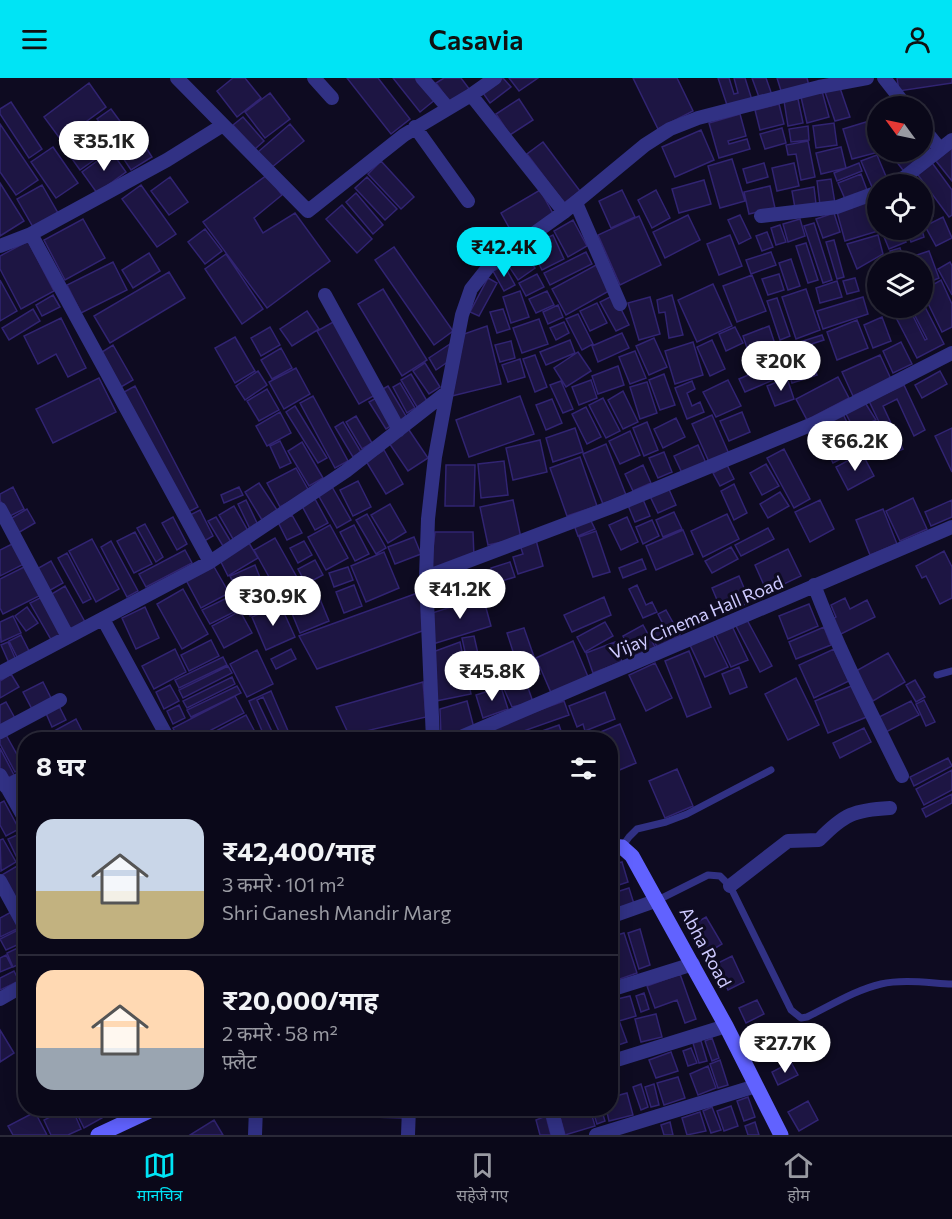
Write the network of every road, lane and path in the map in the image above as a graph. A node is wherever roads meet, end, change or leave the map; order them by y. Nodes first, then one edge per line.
1 (177, 78) edge
2 (314, 78) edge
3 (422, 78) edge
4 (495, 78) edge
5 (867, 78) edge
6 (884, 78) edge
7 (471, 95) junction
8 (898, 96) edge
9 (332, 98) dead end
10 (448, 108) junction
11 (223, 125) junction
12 (415, 128) junction
13 (933, 140) edge
14 (952, 140) edge
15 (940, 149) junction
16 (909, 174) edge
17 (867, 196) edge
18 (468, 201) dead end
19 (576, 203) junction
20 (564, 213) junction
21 (761, 216) dead end
22 (32, 234) junction
23 (0, 246) edge
24 (325, 295) dead end
25 (620, 304) dead end
26 (952, 353) edge
27 (447, 392) junction
28 (399, 430) junction
29 (0, 509) edge
30 (952, 527) edge
31 (210, 562) junction
32 (426, 578) junction
33 (814, 585) junction
34 (103, 620) junction
35 (68, 637) junction
36 (952, 671) edge
37 (0, 673) edge
38 (937, 675) dead end
39 (60, 700) dead end
40 (0, 732) edge
41 (164, 732) edge
42 (433, 732) edge
43 (473, 732) edge
44 (771, 770) dead end
45 (902, 776) dead end
46 (18, 778) edge
47 (3, 781) edge
48 (18, 807) edge
49 (890, 808) dead end
50 (618, 845) edge
51 (618, 848) edge
52 (0, 881) edge
53 (730, 886) junction
54 (658, 900) junction
55 (18, 914) edge
56 (618, 914) edge
57 (693, 964) junction
58 (952, 984) edge
59 (618, 987) edge
60 (18, 989) edge
61 (0, 999) edge
62 (726, 1026) junction
63 (618, 1060) edge
64 (756, 1086) junction
65 (139, 1116) edge
66 (256, 1116) edge
67 (409, 1116) edge
68 (553, 1116) edge
69 (98, 1135) edge
70 (255, 1135) edge
71 (408, 1135) edge
72 (558, 1135) edge
73 (596, 1135) edge
74 (781, 1135) edge

1 - 11 street
2 - 9 street
3 - 10 street
4 - 7 street
5 - 19 street
6 - 8 street
7 - 10 street
7 - 20 street
10 - 12 street
11 - 12 street
11 - 22 street
12 - 18 street
13 - 15 street
14 - 15 street
15 - 16 street
17 - 21 street
19 - 20 street
19 - 25 street
20 - 27 street
22 - 23 street
22 - 31 street
24 - 28 street
26 - 32 street
27 - 28 street
27 - 32 street
28 - 31 street
29 - 35 street
30 - 33 street, Vijay Cinema Hall Road
31 - 34 street
32 - 42 street
33 - 43 street, Vijay Cinema Hall Road
33 - 45 street
34 - 35 street
34 - 41 street
35 - 37 street
36 - 38 lane
39 - 40 street
44 - 50 lane
46 - 47 street
47 - 48 street
49 - 53 street
51 - 54 street, Abha Road
52 - 55 street
53 - 54 lane
53 - 58 lane
54 - 56 street
54 - 57 street, Abha Road
57 - 59 street
57 - 62 street, Abha Road
60 - 61 street
62 - 63 street
62 - 64 street, Abha Road
64 - 73 street
64 - 74 street, Abha Road
65 - 69 street
66 - 70 street
67 - 71 street
68 - 72 street

